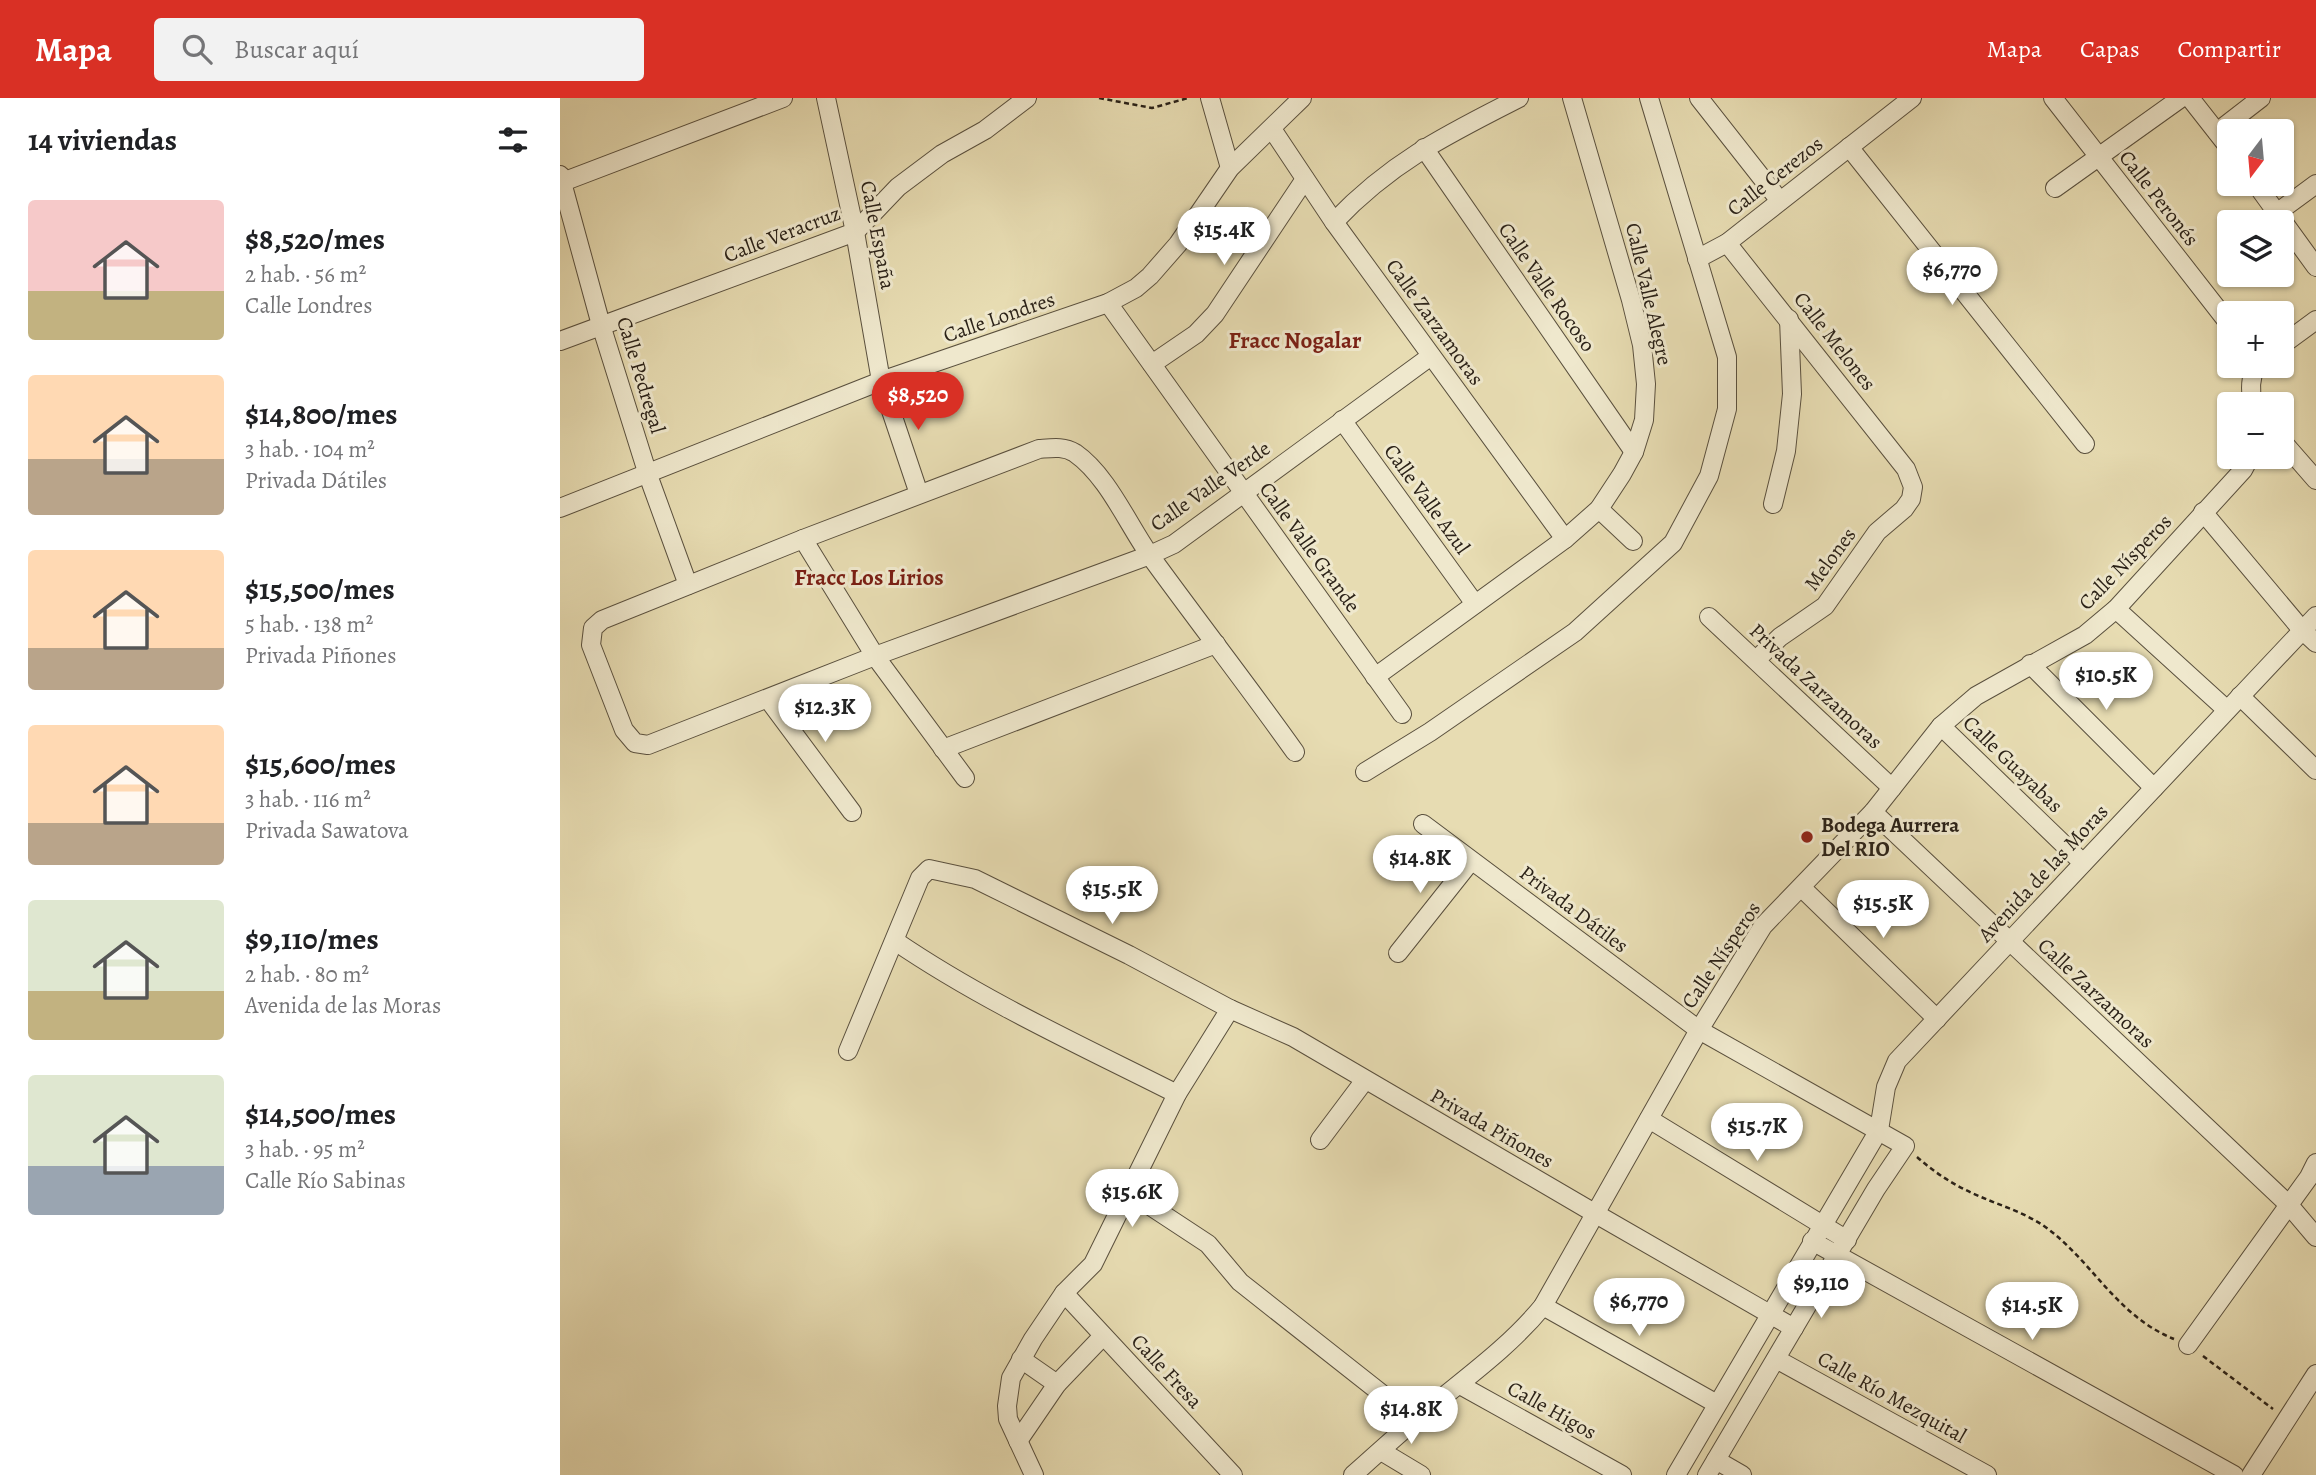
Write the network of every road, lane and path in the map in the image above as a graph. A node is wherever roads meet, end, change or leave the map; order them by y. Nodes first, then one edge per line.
1 (783, 98) edge
2 (826, 98) edge
3 (1027, 98) edge
4 (1099, 98) edge
5 (1188, 98) edge
6 (1210, 98) edge
7 (1302, 98) edge
8 (1518, 98) edge
9 (1572, 98) edge
10 (1649, 98) edge
11 (1699, 98) edge
12 (2053, 98) edge
13 (2181, 98) edge
14 (2190, 98) edge
15 (2261, 98) edge
16 (1903, 100) edge
17 (2234, 119) edge
18 (1272, 129) junction
19 (2217, 132) edge
20 (1849, 147) junction
21 (1424, 148) junction
22 (2099, 158) junction
23 (1230, 168) junction
24 (1305, 179) junction
25 (561, 180) edge
26 (2316, 184) edge
27 (2055, 188) dead end
28 (2265, 196) edge
29 (1780, 201) junction
30 (2276, 210) edge
31 (2281, 210) edge
32 (1334, 222) junction
33 (855, 232) junction
34 (2294, 235) edge
35 (1727, 243) junction
36 (1697, 260) junction
37 (2316, 267) edge
38 (1108, 303) junction
39 (2217, 308) edge
40 (1790, 319) junction
41 (2316, 320) edge
42 (601, 325) junction
43 (2294, 336) edge
44 (560, 341) edge
45 (1432, 356) junction
46 (1152, 364) junction
47 (881, 381) junction
48 (1342, 420) junction
49 (2085, 444) dead end
50 (1633, 452) junction
51 (2294, 455) edge
52 (1906, 469) joint
53 (2244, 469) edge
54 (648, 475) junction
55 (2316, 480) edge
56 (1243, 492) junction
57 (919, 494) junction
58 (1773, 504) dead end
59 (560, 508) edge
60 (1599, 509) junction
61 (2203, 512) junction
62 (803, 539) junction
63 (1565, 539) junction
64 (1633, 541) dead end
65 (1150, 555) junction
66 (688, 585) junction
67 (1475, 604) junction
68 (2116, 609) junction
69 (2316, 616) edge
70 (1709, 617) dead end
71 (2302, 630) junction
72 (2316, 643) edge
73 (1216, 644) junction
74 (875, 656) junction
75 (1756, 660) junction
76 (2030, 664) junction
77 (1375, 677) junction
78 (2240, 696) junction
79 (768, 699) junction
80 (2227, 710) junction
81 (1402, 714) dead end
82 (1941, 726) junction
83 (943, 749) junction
84 (1295, 752) dead end
85 (2316, 770) edge
86 (1364, 772) dead end
87 (965, 778) dead end
88 (1892, 788) junction
89 (2154, 788) junction
90 (852, 811) dead end
91 (1873, 812) junction
92 (1423, 824) dead end
93 (1471, 861) junction
94 (2083, 863) junction
95 (1802, 888) junction
96 (895, 941) junction
97 (2009, 942) junction
98 (1398, 953) dead end
99 (1230, 1009) junction
100 (1937, 1019) junction
101 (1699, 1030) junction
102 (848, 1051) dead end
103 (1365, 1080) junction
104 (1177, 1094) junction
105 (1649, 1119) junction
106 (1879, 1130) junction
107 (1320, 1140) dead end
108 (1905, 1146) junction
109 (2316, 1163) edge
110 (1129, 1192) junction
111 (2288, 1205) junction
112 (1595, 1214) junction
113 (1821, 1225) junction
114 (2316, 1237) edge
115 (1847, 1240) junction
116 (1812, 1241) junction
117 (1837, 1256) junction
118 (1065, 1293) junction
119 (1543, 1306) junction
120 (1769, 1315) junction
121 (1794, 1328) junction
122 (1103, 1336) junction
123 (2188, 1345) junction
124 (1021, 1359) junction
125 (1776, 1359) junction
126 (2316, 1374) edge
127 (1057, 1384) junction
128 (1460, 1385) junction
129 (1717, 1404) junction
130 (1415, 1420) junction
131 (2287, 1420) junction
132 (1018, 1441) junction
133 (1381, 1451) junction
134 (1712, 1468) edge
135 (1034, 1475) edge
136 (1233, 1475) edge
137 (1353, 1475) edge
138 (1421, 1475) edge
139 (1622, 1475) edge
140 (1676, 1475) edge
141 (1742, 1475) edge
142 (1987, 1475) edge
143 (2234, 1475) edge
144 (2251, 1475) edge

1 - 25 street
2 - 33 street, Calle España
3 - 33 street, Calle Veracruz
4 - 5 path
6 - 23 street
7 - 18 street, Calle Londres
8 - 21 street
9 - 50 street, Calle Valle Alegre
10 - 36 street
11 - 29 street
12 - 22 street, Calle Peronés
13 - 22 street
14 - 19 street
15 - 17 street
16 - 20 street, Calle Cerezos
18 - 23 street, Calle Londres
18 - 24 street, Calle Zarzamoras
20 - 29 street, Calle Cerezos
20 - 49 street
21 - 32 street
21 - 50 street, Calle Valle Rocoso
22 - 27 street
22 - 39 street, Calle Peronés
23 - 38 street, Calle Londres
24 - 32 street, Calle Zarzamoras
24 - 46 street
25 - 42 street, Calle Pedregal
26 - 31 street
28 - 30 street
29 - 35 street, Calle Cerezos
32 - 45 street, Calle Zarzamoras
33 - 42 street, Calle Veracruz
33 - 47 street, Calle España
34 - 37 street
35 - 36 street, Calle Cerezos
35 - 40 street, Calle Melones
36 - 86 street
38 - 46 street, Calle Valle Grande
38 - 47 street, Calle Londres
40 - 52 street, Calle Melones
40 - 58 street
41 - 43 street
42 - 44 street, Calle Veracruz
42 - 54 street, Calle Pedregal
45 - 48 street, Calle Valle Verde
45 - 63 street, Calle Zarzamoras
46 - 56 street, Calle Valle Grande
47 - 54 street, Calle Londres
47 - 57 street, Calle España
48 - 56 street, Calle Valle Verde
48 - 67 street, Calle Valle Azul
50 - 60 street, Calle Valle Alegre
51 - 55 street
52 - 75 street, Melones
53 - 61 street, Calle Nísperos
54 - 59 street, Calle Londres
54 - 66 street, Calle Pedregal
56 - 65 street, Calle Valle Verde
56 - 77 street, Calle Valle Grande
57 - 62 street
57 - 65 street
60 - 63 street, Calle Valle Alegre
60 - 64 street
61 - 68 street, Calle Nísperos
61 - 71 street
62 - 66 street
62 - 74 street
63 - 67 street, Calle Valle Alegre
65 - 73 street
65 - 74 street, Calle Valle Verde
66 - 79 street, Calle Valle Verde
67 - 77 street, Calle Valle Alegre
68 - 76 street, Calle Nísperos
68 - 80 street
69 - 71 street, Avenida de las Moras
70 - 75 street, Privada Zarzamoras
71 - 72 street
71 - 78 street, Avenida de las Moras
73 - 83 street
73 - 84 street
74 - 79 street, Calle Valle Verde
74 - 83 street
75 - 88 street, Privada Zarzamoras
76 - 82 street, Calle Nísperos
76 - 89 street
77 - 81 street, Calle Valle Grande
78 - 80 street, Avenida de las Moras
78 - 85 street
79 - 90 street
80 - 89 street, Avenida de las Moras
82 - 88 street, Calle Nísperos
82 - 94 street, Calle Guayabas
83 - 87 street
88 - 91 street, Calle Nísperos
89 - 94 street, Avenida de las Moras
91 - 95 street, Calle Nísperos
91 - 97 street, Calle Zarzamoras
92 - 93 street, Privada Dátiles
93 - 98 street
93 - 101 street, Privada Dátiles
94 - 97 street, Avenida de las Moras
95 - 100 street
95 - 101 street, Calle Nísperos
96 - 99 street, Privada Piñones
96 - 102 street, Privada Piñones
96 - 104 street
97 - 100 street, Avenida de las Moras
97 - 111 street, Calle Zarzamoras
99 - 103 street, Privada Piñones
99 - 104 street
100 - 106 street, Avenida de las Moras
101 - 105 street, Calle Nísperos
101 - 106 street, Privada Dátiles
103 - 107 street
103 - 112 street, Privada Piñones
104 - 110 street
105 - 112 street, Calle Nísperos
105 - 113 street
106 - 108 street, Privada Dátiles
106 - 113 street, Avenida de las Moras
108 - 115 street
108 - 123 path
109 - 111 street
110 - 118 street
110 - 130 street
111 - 114 street, Calle Zarzamoras
111 - 123 street
112 - 119 street, Calle Nísperos
112 - 120 street, Privada Piñones
113 - 115 street
113 - 116 street, Avenida de las Moras
115 - 117 street
116 - 117 street
116 - 120 street, Avenida de las Moras
117 - 121 street
117 - 143 street
118 - 122 street
118 - 124 street
119 - 128 street, Calle Nísperos
119 - 129 street
120 - 121 street, Privada Piñones
120 - 129 street, Avenida de las Moras
121 - 125 street
122 - 127 street, Calle Fresa
122 - 136 street, Calle Fresa
123 - 131 path
124 - 127 street
124 - 132 street
125 - 134 street
125 - 142 street, Calle Río Mezquital
126 - 131 street
127 - 132 street, Calle Fresa
128 - 130 street, Calle Nísperos
128 - 139 street, Calle Higos
129 - 140 street, Avenida de las Moras
130 - 133 street, Calle Nísperos
131 - 144 street
132 - 135 street
133 - 137 street, Calle Nísperos
133 - 138 street
134 - 141 street

